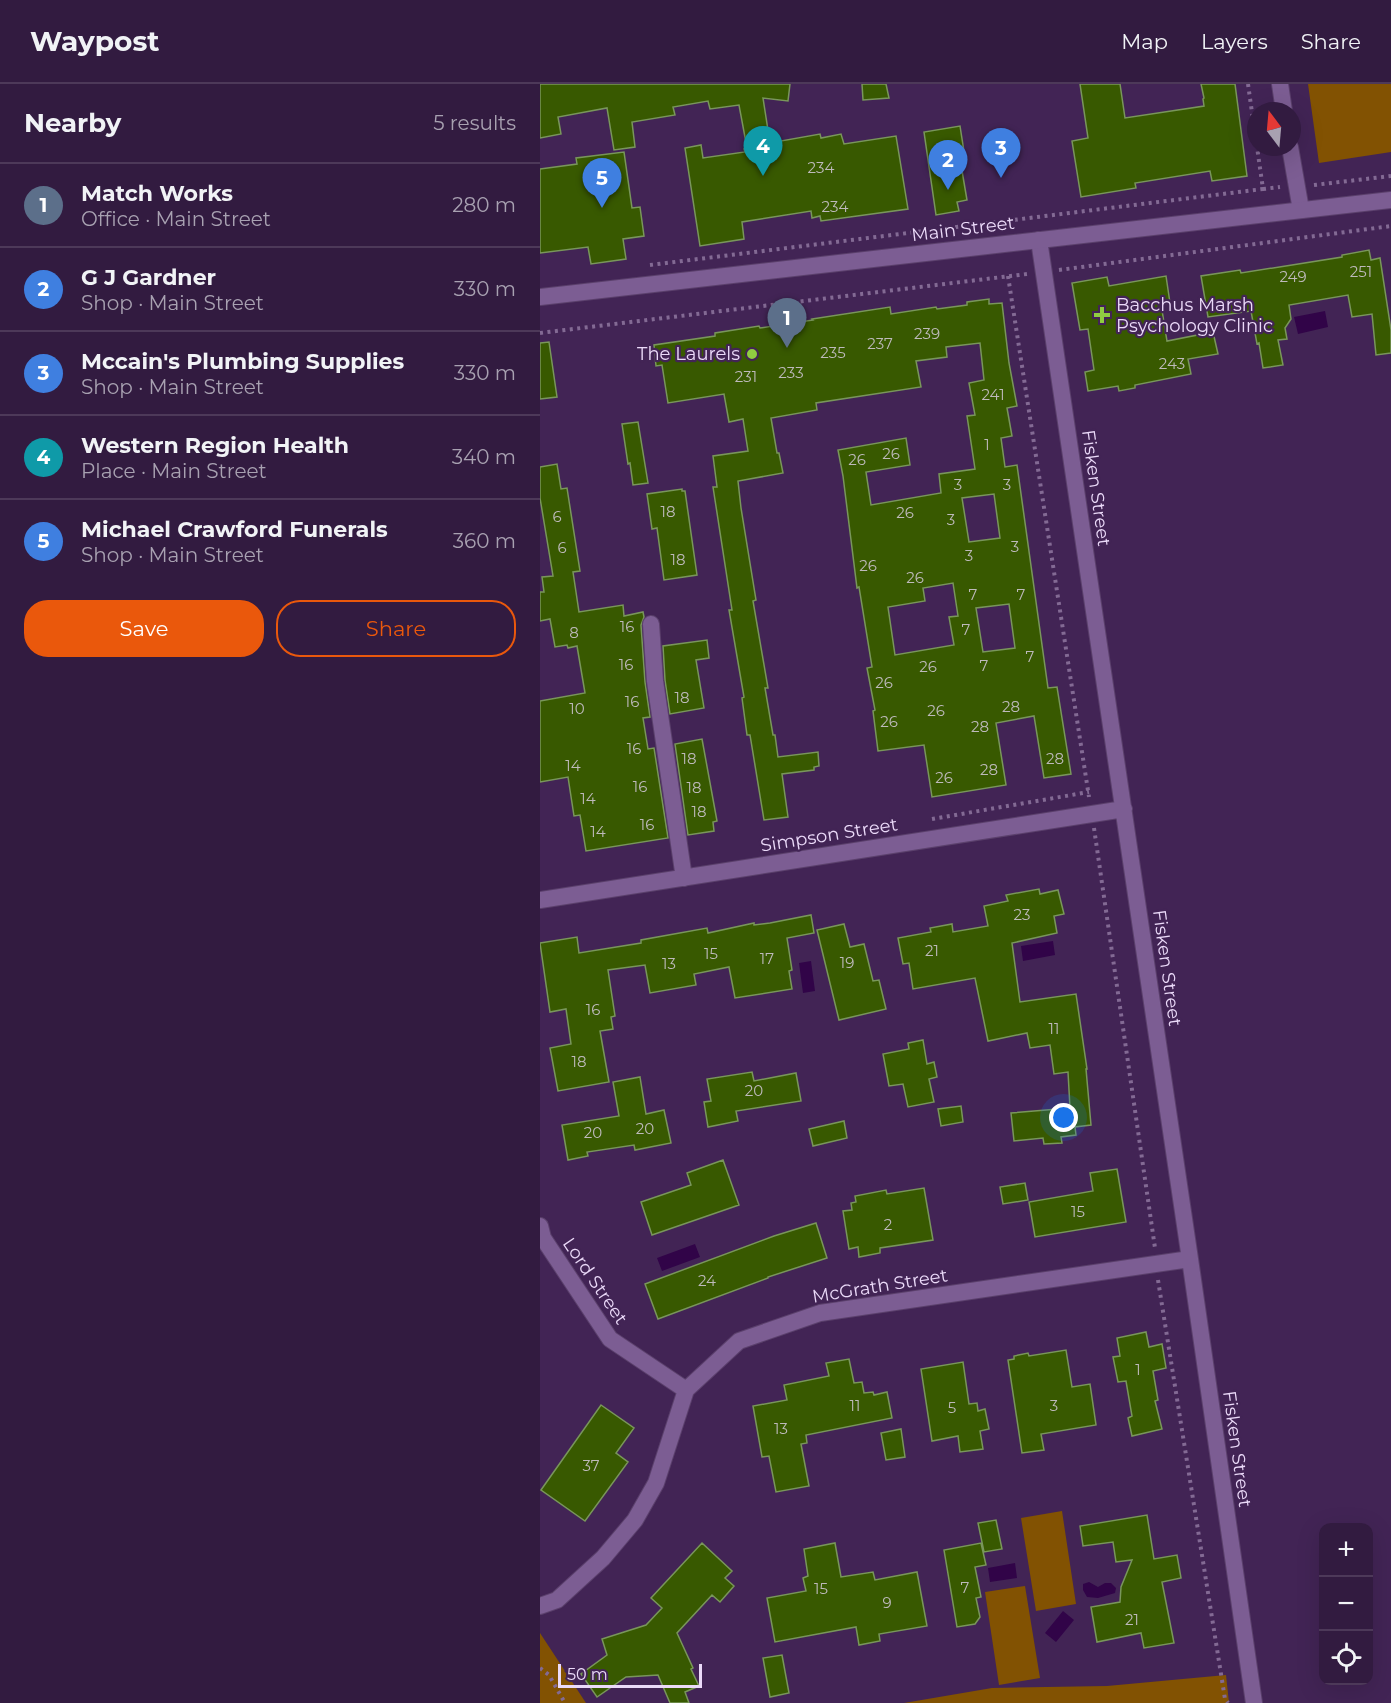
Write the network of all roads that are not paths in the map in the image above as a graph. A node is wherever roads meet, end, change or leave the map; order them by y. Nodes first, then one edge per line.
1 (1280, 84) edge
2 (1283, 102) edge
3 (1291, 156) edge
4 (1391, 200) edge
5 (1301, 210) junction
6 (1039, 240) junction
7 (540, 297) edge
8 (651, 624) dead end
9 (1124, 809) junction
10 (684, 878) junction
11 (540, 900) edge
12 (540, 1227) edge
13 (1190, 1259) junction
14 (686, 1390) junction
15 (540, 1606) edge
16 (1254, 1703) edge

1 - 2 street
3 - 5 street
4 - 5 street, Main Street
5 - 6 street, Main Street
6 - 7 street, Main Street
6 - 9 street, Fisken Street
8 - 10 street
9 - 10 street, Simpson Street
9 - 13 street, Fisken Street
10 - 11 street, Simpson Street
12 - 14 street, Lord Street
13 - 14 street, McGrath Street
13 - 16 street, Fisken Street
14 - 15 street, McGrath Street

